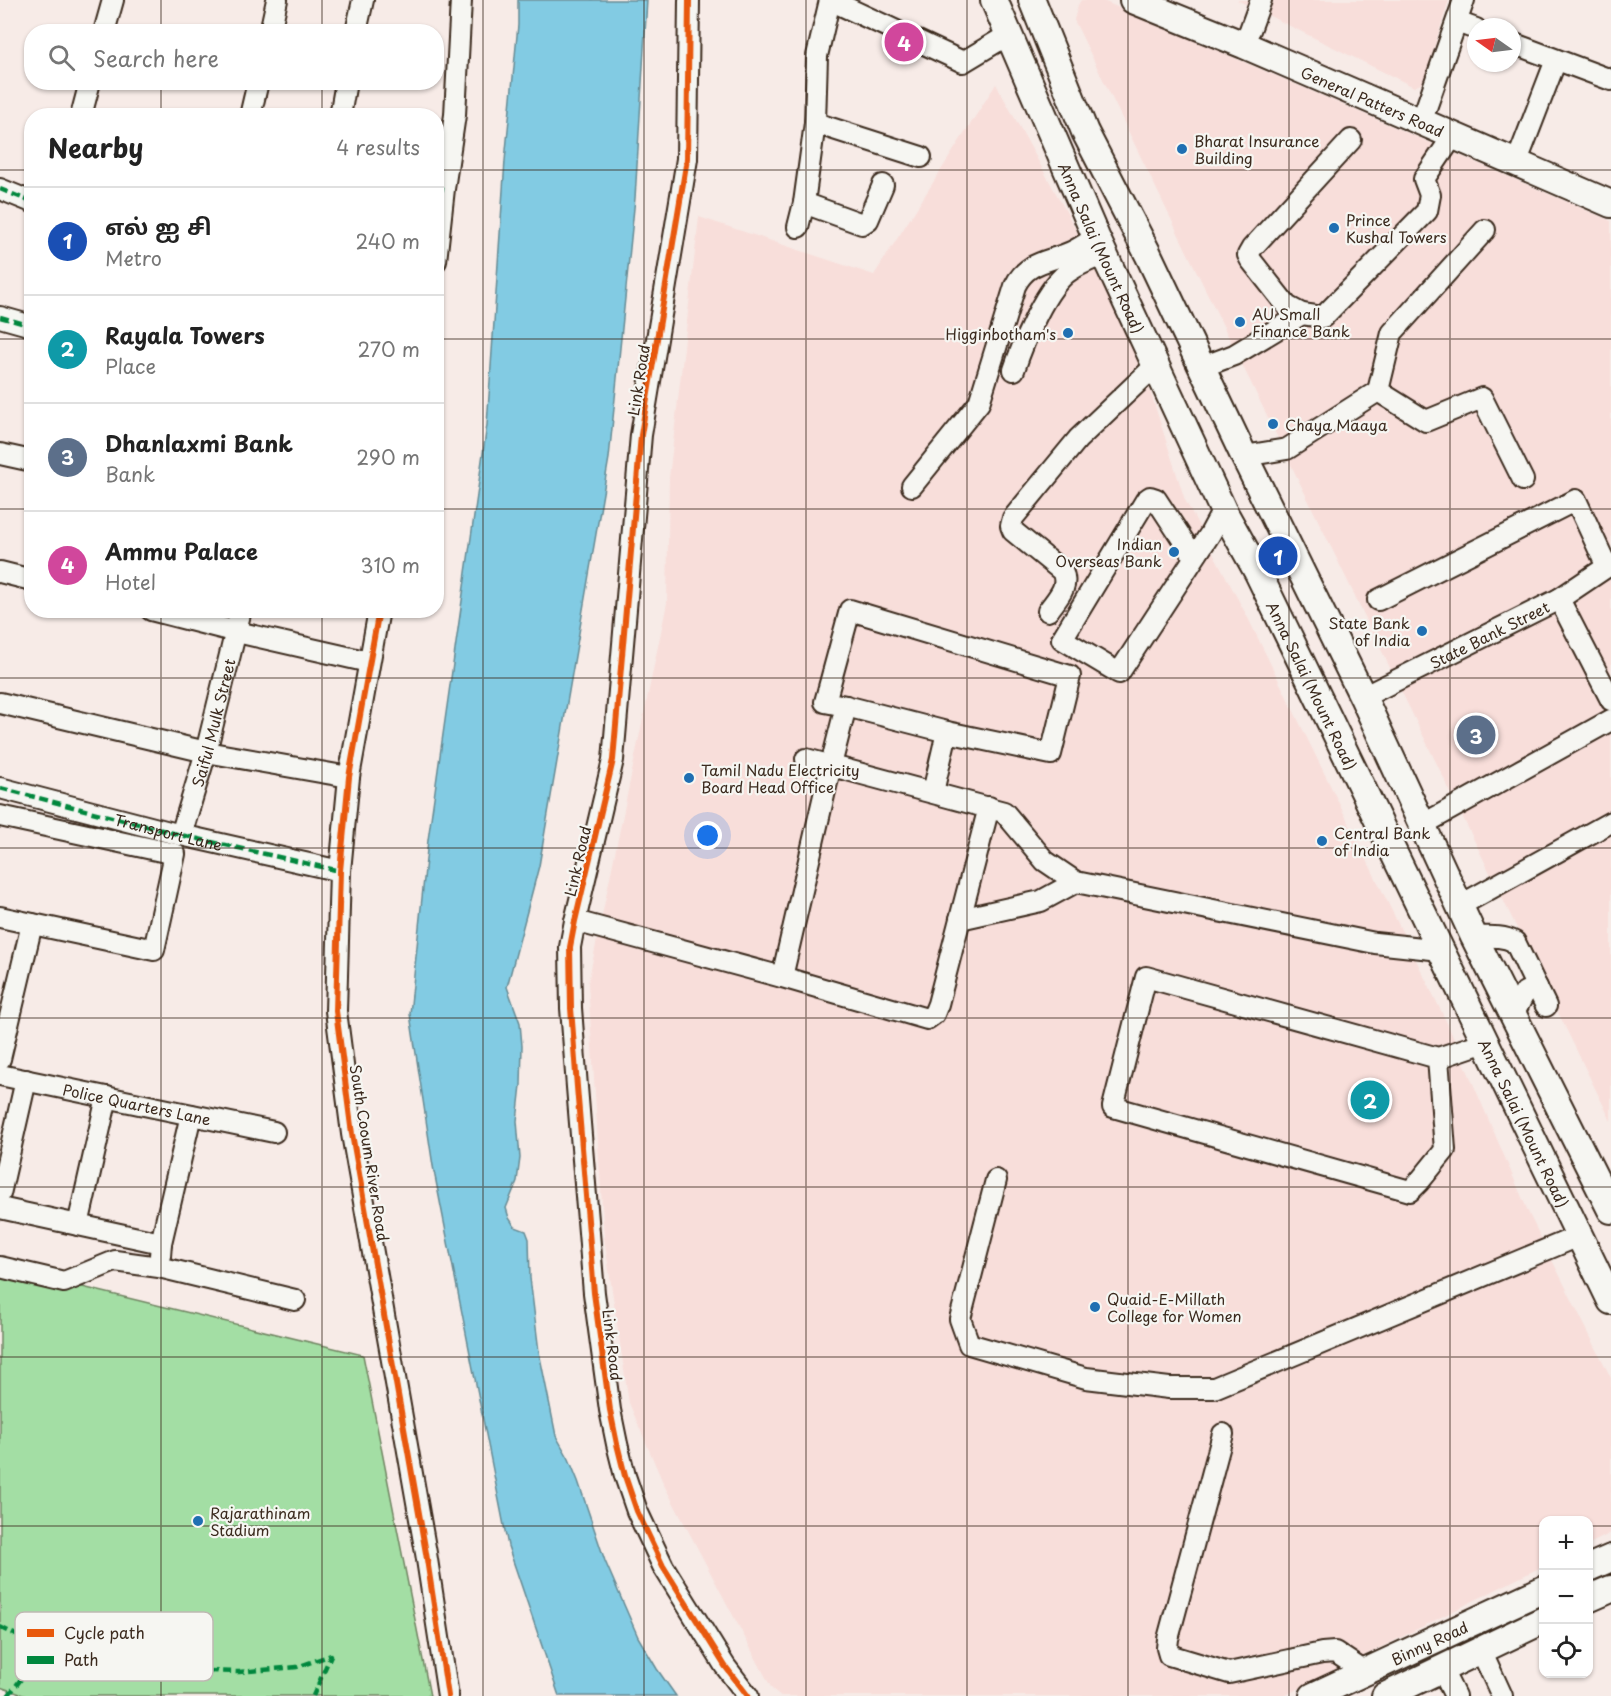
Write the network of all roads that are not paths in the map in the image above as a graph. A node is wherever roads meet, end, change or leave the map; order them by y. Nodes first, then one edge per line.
1 (113, 0) edge
2 (277, 0) edge
3 (363, 0) edge
4 (461, 0) edge
5 (689, 0) edge
6 (830, 0) edge
7 (1032, 0) edge
8 (1133, 0) edge
9 (1175, 0) edge
10 (1261, 0) edge
11 (1464, 0) edge
12 (1004, 3) edge
13 (1457, 22) junction
14 (106, 24) edge
15 (272, 24) edge
16 (358, 24) edge
17 (1467, 26) edge
18 (1250, 30) junction
19 (1008, 35) junction
20 (1521, 46) edge
21 (1556, 60) junction
22 (1611, 80) edge
23 (88, 90) edge
24 (256, 90) edge
25 (345, 90) edge
26 (83, 108) edge
27 (252, 108) edge
28 (341, 108) edge
29 (1425, 111) junction
30 (814, 123) junction
31 (1453, 135) junction
32 (1351, 140) dead end
33 (1521, 151) junction
34 (921, 157) dead end
35 (444, 170) edge
36 (884, 185) dead end
37 (1611, 189) edge
38 (1, 194) edge
39 (24, 200) edge
40 (804, 203) junction
41 (1611, 204) edge
42 (798, 227) dead end
43 (1485, 230) dead end
44 (1100, 245) junction
45 (1302, 314) junction
46 (0, 317) edge
47 (24, 324) edge
48 (1156, 365) junction
49 (1202, 367) junction
50 (1014, 370) dead end
51 (1378, 391) junction
52 (0, 454) edge
53 (1244, 456) junction
54 (24, 459) edge
55 (1523, 480) dead end
56 (912, 486) dead end
57 (1223, 510) junction
58 (1293, 554) junction
59 (1194, 557) junction
60 (1609, 565) edge
61 (0, 572) edge
62 (1258, 573) junction
63 (24, 578) edge
64 (1559, 599) junction
65 (1378, 600) dead end
66 (1048, 611) dead end
67 (182, 618) edge
68 (240, 618) edge
69 (377, 618) edge
70 (237, 632) junction
71 (369, 662) junction
72 (1364, 698) junction
73 (1611, 700) edge
74 (0, 704) edge
75 (846, 706) junction
76 (1611, 720) edge
77 (946, 732) junction
78 (206, 752) junction
79 (806, 759) dead end
80 (831, 765) junction
81 (349, 777) junction
82 (0, 788) edge
83 (933, 792) junction
84 (989, 807) junction
85 (0, 816) edge
86 (1611, 822) edge
87 (1422, 825) junction
88 (181, 835) junction
89 (340, 871) junction
90 (1076, 882) junction
91 (1459, 906) junction
92 (0, 917) edge
93 (960, 920) junction
94 (575, 921) junction
95 (32, 924) junction
96 (1474, 937) junction
97 (1441, 950) junction
98 (782, 977) junction
99 (1537, 987) junction
100 (1546, 1006) dead end
101 (1513, 1015) junction
102 (1485, 1042) junction
103 (1438, 1058) junction
104 (0, 1059) edge
105 (0, 1075) edge
106 (26, 1080) junction
107 (107, 1097) junction
108 (190, 1115) junction
109 (274, 1132) dead end
110 (996, 1180) dead end
111 (0, 1194) edge
112 (0, 1208) edge
113 (1611, 1210) edge
114 (78, 1225) junction
115 (1579, 1236) junction
116 (161, 1244) junction
117 (0, 1267) edge
118 (159, 1267) junction
119 (295, 1300) dead end
120 (1611, 1301) edge
121 (1223, 1434) dead end
122 (1611, 1589) edge
123 (1539, 1591) edge
124 (1593, 1597) edge
125 (1539, 1622) edge
126 (1481, 1650) junction
127 (1441, 1668) junction
128 (1365, 1672) junction
129 (448, 1696) edge
130 (748, 1696) edge
131 (1313, 1696) edge
132 (1385, 1696) edge
133 (1455, 1696) edge
134 (1503, 1696) edge

1 - 14 street
2 - 15 street
3 - 16 street
4 - 35 street
5 - 94 street, Link Road
6 - 19 street
6 - 30 street
7 - 49 main road
8 - 31 main road, General Patters Road
9 - 18 main road, General Patters Road
10 - 18 street
11 - 13 street
12 - 19 main road, Anna Salai (Mount Road)
13 - 17 street
13 - 29 street
18 - 29 main road, General Patters Road
19 - 44 main road, Anna Salai (Mount Road)
20 - 21 street
21 - 22 street
21 - 33 street
23 - 26 street
24 - 27 street
25 - 28 street
29 - 33 main road, General Patters Road
30 - 34 street
30 - 40 street
31 - 41 main road, General Patters Road
31 - 45 street
32 - 45 street
33 - 37 main road, General Patters Road
36 - 40 street
38 - 39 street
40 - 42 street
43 - 51 street
44 - 48 main road, Anna Salai (Mount Road)
44 - 50 street
44 - 56 street
45 - 49 street
46 - 47 street
48 - 57 main road, Anna Salai (Mount Road)
48 - 66 street
49 - 53 main road
51 - 53 street
51 - 55 street
52 - 54 street
53 - 58 main road
57 - 59 street
57 - 62 main road, Anna Salai (Mount Road)
58 - 62 main road
58 - 72 main road
59 - 59 street
60 - 64 street, State Bank Street
60 - 65 street
61 - 63 street
62 - 97 main road, Anna Salai (Mount Road)
64 - 72 street, State Bank Street
64 - 73 street
67 - 70 street
68 - 70 street, Saiful Mulk Street
69 - 71 street, South Cooum River Road
70 - 71 street
70 - 78 street, Saiful Mulk Street
71 - 81 street, South Cooum River Road
72 - 87 main road
74 - 78 street
75 - 77 street
75 - 77 street
75 - 80 street
76 - 87 street
77 - 83 street
78 - 81 street
78 - 88 street, Saiful Mulk Street
79 - 80 street
80 - 83 street
80 - 98 street
81 - 89 street, South Cooum River Road
82 - 88 street, Transport Lane
83 - 84 street
84 - 90 street
84 - 93 street
85 - 95 street
86 - 91 street
87 - 91 main road
88 - 89 street, Transport Lane
89 - 129 street, South Cooum River Road
90 - 93 street
90 - 97 street
91 - 96 main road
92 - 95 street
93 - 98 street
94 - 98 street
94 - 130 street, Link Road
95 - 104 street
96 - 99 street
96 - 101 main road
97 - 102 main road, Anna Salai (Mount Road)
99 - 100 street
99 - 101 street
101 - 113 main road
102 - 103 street
102 - 115 main road, Anna Salai (Mount Road)
103 - 103 street
105 - 106 street, Police Quarters Lane
106 - 107 street, Police Quarters Lane
106 - 111 street
107 - 108 street, Police Quarters Lane
107 - 114 street
108 - 109 street, Police Quarters Lane
108 - 116 street
110 - 115 street
112 - 114 street
114 - 116 street
115 - 120 main road, Anna Salai (Mount Road)
116 - 118 street
117 - 118 street
118 - 119 street
121 - 128 street
122 - 124 main road
123 - 128 main road, Binny Road
125 - 126 main road, Binny Road
126 - 127 main road, Binny Road
126 - 134 street
127 - 132 main road, Binny Road
127 - 133 street
128 - 131 main road, Binny Road

